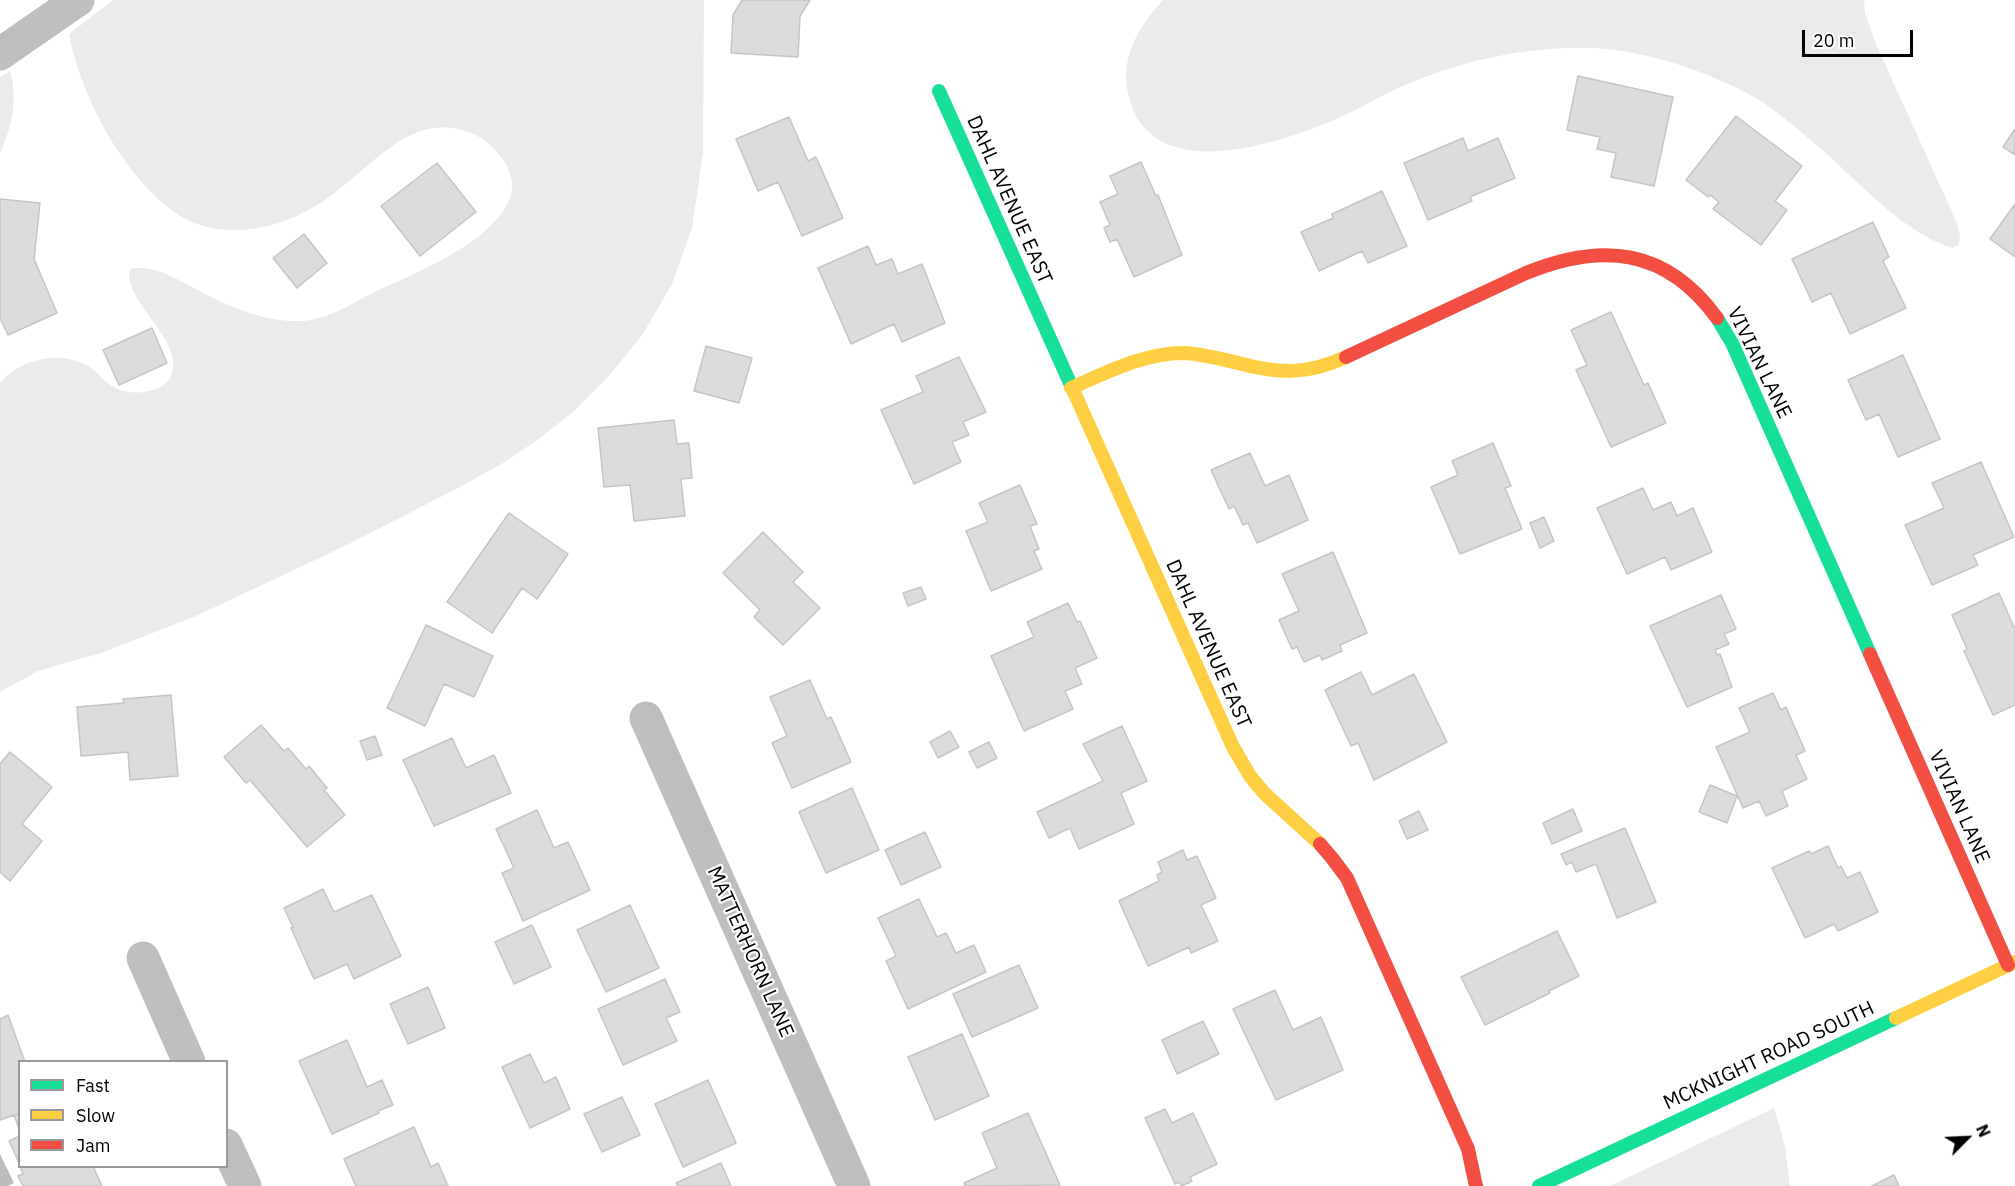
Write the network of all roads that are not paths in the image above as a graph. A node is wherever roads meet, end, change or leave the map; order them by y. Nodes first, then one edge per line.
1 (78, 0) edge
2 (0, 54) edge
3 (939, 91) dead end
4 (1071, 388) junction
5 (646, 718) dead end
6 (144, 958) dead end
7 (2011, 963) edge
8 (188, 1060) edge
9 (228, 1148) edge
10 (245, 1186) edge
11 (854, 1186) edge
12 (1476, 1186) edge
13 (1539, 1186) edge

1 - 2 street
3 - 4 street, DAHL AVENUE EAST
4 - 7 street, VIVIAN LANE
4 - 12 street, DAHL AVENUE EAST
5 - 11 street, MATTERHORN LANE
6 - 8 street
7 - 13 street, MCKNIGHT ROAD SOUTH
9 - 10 street

